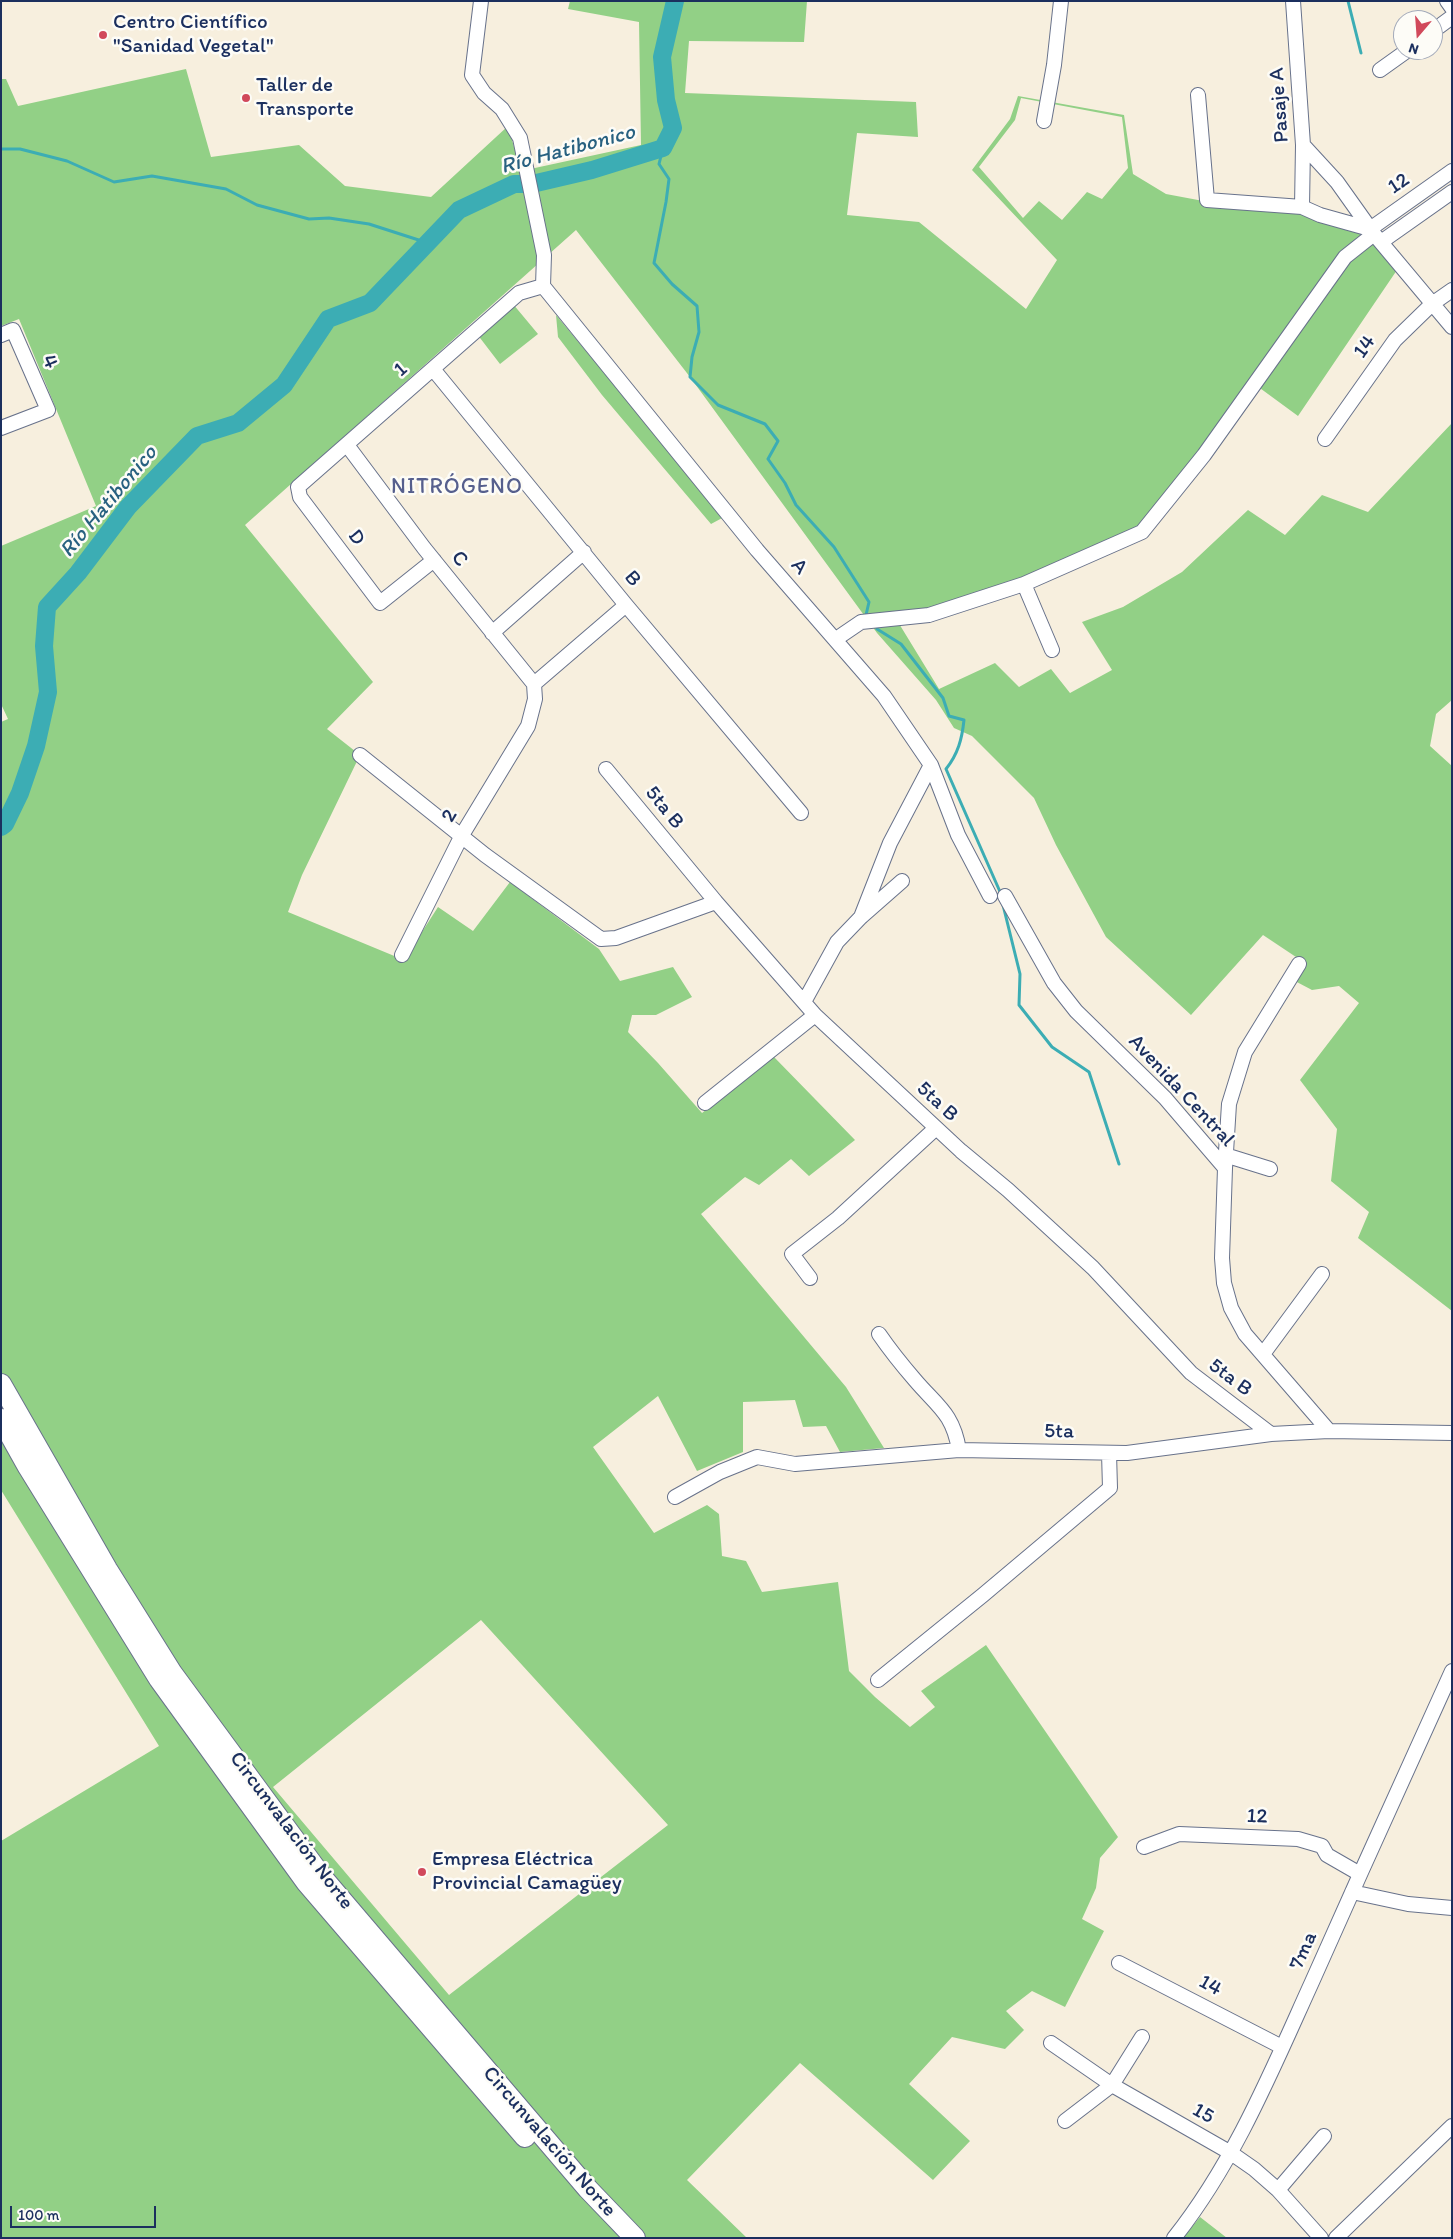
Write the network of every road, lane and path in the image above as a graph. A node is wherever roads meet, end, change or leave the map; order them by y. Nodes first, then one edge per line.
1 (481, 1) edge
2 (1061, 1) edge
3 (1293, 1) edge
4 (1447, 1) edge
5 (1452, 8) edge
6 (1394, 60) edge
7 (1380, 70) dead end
8 (1198, 95) dead end
9 (1044, 121) dead end
10 (1303, 145) junction
11 (1452, 171) edge
12 (1452, 192) edge
13 (1302, 207) junction
14 (1375, 235) junction
15 (543, 286) junction
16 (1452, 290) edge
17 (1432, 304) junction
18 (1452, 327) edge
19 (7, 333) edge
20 (433, 369) junction
21 (1, 428) edge
22 (1325, 439) dead end
23 (347, 445) junction
24 (300, 497) joint
25 (584, 552) junction
26 (434, 560) junction
27 (1024, 584) junction
28 (626, 605) junction
29 (492, 633) junction
30 (836, 639) junction
31 (1052, 650) dead end
32 (534, 684) junction
33 (360, 755) dead end
34 (931, 765) junction
35 (606, 769) dead end
36 (801, 813) dead end
37 (462, 835) junction
38 (902, 881) dead end
39 (990, 896) dead end
40 (1004, 896) dead end
41 (716, 902) junction
42 (861, 917) junction
43 (402, 955) dead end
44 (1299, 964) dead end
45 (804, 1002) junction
46 (815, 1015) junction
47 (705, 1103) dead end
48 (936, 1128) junction
49 (1225, 1162) junction
50 (1270, 1169) dead end
51 (1322, 1274) dead end
52 (810, 1278) dead end
53 (879, 1334) dead end
54 (1263, 1354) junction
55 (1, 1384) edge
56 (1, 1419) edge
57 (1329, 1430) junction
58 (1452, 1433) edge
59 (1271, 1434) junction
60 (959, 1450) junction
61 (1109, 1453) junction
62 (675, 1496) dead end
63 (1452, 1671) edge
64 (878, 1680) dead end
65 (1144, 1847) dead end
66 (1360, 1874) junction
67 (1352, 1892) junction
68 (1452, 1908) edge
69 (1119, 1963) dead end
70 (1142, 2037) dead end
71 (1050, 2043) dead end
72 (1282, 2047) junction
73 (1112, 2085) junction
74 (1066, 2122) dead end
75 (1452, 2126) edge
76 (1324, 2136) dead end
77 (1231, 2153) junction
78 (1278, 2190) junction
79 (616, 2238) edge
80 (635, 2238) edge
81 (1174, 2238) edge
82 (1321, 2238) edge
83 (1336, 2238) edge

1 - 15 street
2 - 9 street
3 - 10 street, Pasaje A
4 - 5 street
6 - 7 street
8 - 13 street
10 - 13 street, Pasaje A
10 - 14 street
11 - 14 street, 12
12 - 14 street, 12
13 - 14 street
14 - 17 street
14 - 27 street
15 - 20 street, 1
15 - 30 street, A
16 - 17 street, 14
17 - 18 street
17 - 22 street, 14
19 - 21 street, 4
20 - 23 street, 1
20 - 25 street, B
23 - 24 street, 1
23 - 26 street, C
24 - 26 street, D
25 - 28 street, B
25 - 29 street
26 - 29 street, C
27 - 30 street
27 - 31 street
28 - 32 street
28 - 36 street, B
29 - 32 street, C
30 - 34 street, A
32 - 37 street, 2
33 - 37 street
34 - 39 street, A
34 - 42 street
35 - 41 street, 5ta B
37 - 41 street
37 - 43 street, 2
38 - 42 street
40 - 49 street, Avenida Central
41 - 45 street, 5ta B
42 - 45 street
44 - 49 street
45 - 46 street, 5ta B
46 - 47 street
46 - 48 street, 5ta B
48 - 52 street
48 - 59 street, 5ta B
49 - 50 street
49 - 54 street, Avenida Central
51 - 54 street
53 - 60 street
54 - 57 street, Avenida Central
55 - 80 highway, Circunvalación Norte
56 - 79 highway, Circunvalación Norte
57 - 58 street, 5ta
57 - 59 street, 5ta
59 - 61 street, 5ta
60 - 61 street, 5ta
60 - 62 street, 5ta
61 - 64 street
63 - 66 street, 7ma
65 - 66 street, 12
66 - 67 street, 7ma
67 - 68 street
67 - 72 street, 7ma
69 - 72 street, 14
70 - 73 street
71 - 73 street, 15
72 - 77 street, 7ma
73 - 74 street
73 - 77 street, 15
75 - 83 street
76 - 78 street
77 - 78 street, 15
77 - 81 street, 7ma
78 - 82 street, 15

